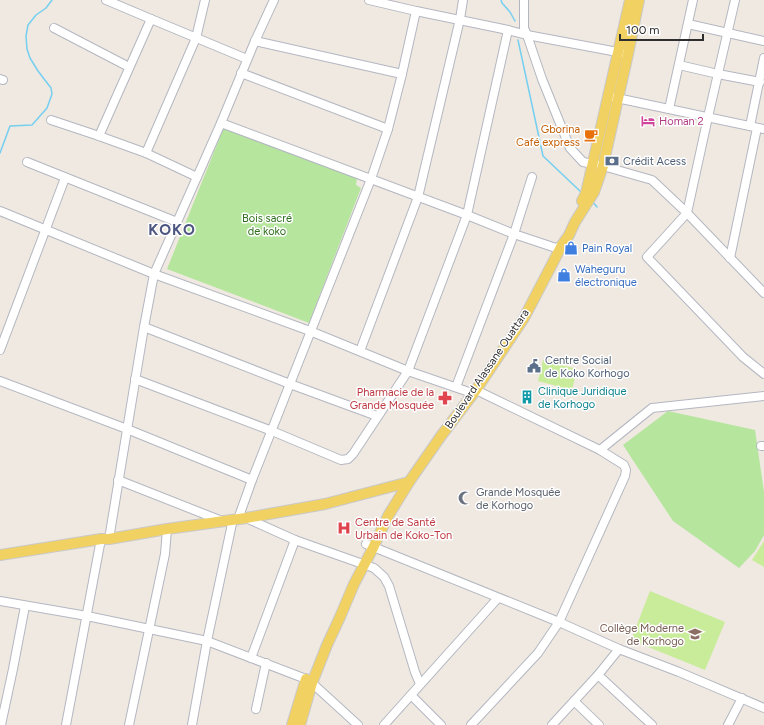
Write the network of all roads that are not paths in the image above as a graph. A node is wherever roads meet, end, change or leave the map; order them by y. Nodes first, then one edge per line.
1 (106, 0) edge
2 (205, 0) edge
3 (274, 0) edge
4 (369, 0) edge
5 (463, 0) edge
6 (524, 0) edge
7 (630, 0) edge
8 (639, 0) edge
9 (693, 0) edge
10 (735, 0) edge
11 (416, 11) junction
12 (151, 19) junction
13 (460, 19) junction
14 (688, 24) junction
15 (54, 28) dead end
16 (508, 30) junction
17 (728, 33) junction
18 (527, 35) junction
19 (196, 38) junction
20 (255, 41) junction
21 (764, 41) edge
22 (618, 52) junction
23 (628, 54) junction
24 (764, 58) edge
25 (247, 59) junction
26 (678, 65) junction
27 (129, 67) junction
28 (241, 73) junction
29 (402, 74) junction
30 (718, 74) junction
31 (760, 82) junction
32 (613, 97) junction
33 (669, 109) junction
34 (708, 117) junction
35 (51, 120) dead end
36 (221, 123) junction
37 (757, 128) edge
38 (388, 129) junction
39 (99, 136) junction
40 (146, 154) junction
41 (27, 162) dead end
42 (598, 166) junction
43 (197, 177) junction
44 (532, 177) dead end
45 (65, 178) junction
46 (371, 179) junction
47 (418, 197) junction
48 (586, 200) junction
49 (0, 211) edge
50 (687, 213) junction
51 (467, 215) junction
52 (177, 222) junction
53 (45, 230) junction
54 (514, 234) junction
55 (559, 246) junction
56 (730, 258) junction
57 (154, 274) junction
58 (764, 293) edge
59 (144, 327) junction
60 (310, 331) junction
61 (0, 350) edge
62 (360, 351) junction
63 (408, 371) junction
64 (764, 374) edge
65 (136, 379) junction
66 (0, 381) edge
67 (290, 384) junction
68 (456, 387) junction
69 (473, 391) junction
70 (764, 396) edge
71 (377, 416) junction
72 (127, 429) junction
73 (272, 431) junction
74 (600, 450) junction
75 (118, 480) junction
76 (252, 480) junction
77 (405, 483) junction
78 (235, 519) junction
79 (168, 529) junction
80 (105, 539) junction
81 (295, 540) junction
82 (370, 546) junction
83 (0, 555) edge
84 (361, 563) junction
85 (498, 598) junction
86 (0, 600) edge
87 (25, 606) junction
88 (87, 616) junction
89 (559, 622) junction
90 (148, 629) junction
91 (207, 641) junction
92 (619, 649) junction
93 (251, 658) junction
94 (266, 663) junction
95 (598, 675) junction
96 (309, 681) junction
97 (420, 684) junction
98 (411, 695) junction
99 (742, 698) junction
100 (574, 701) junction
101 (764, 708) edge
102 (256, 710) dead end
103 (1, 725) edge
104 (66, 725) edge
105 (129, 725) edge
106 (192, 725) edge
107 (292, 725) edge
108 (300, 725) edge
109 (358, 725) edge
110 (384, 725) edge
111 (441, 725) edge
112 (471, 725) edge
113 (552, 725) edge
114 (599, 725) edge
115 (652, 725) edge
116 (728, 725) edge

1 - 12 street
2 - 19 street
3 - 20 street
4 - 11 street
5 - 13 street
6 - 18 street
7 - 22 main road, Boulevard Alassane Ouattara
8 - 23 main road, Boulevard Alassane Ouattara
9 - 14 street
10 - 17 street
11 - 13 street
11 - 29 street
12 - 19 street
12 - 27 street
13 - 16 street
13 - 47 street
14 - 17 street
14 - 26 street
15 - 27 street
16 - 18 street
16 - 51 street
17 - 21 street
17 - 30 street
18 - 22 street
18 - 42 street
19 - 25 street
19 - 40 street
20 - 25 street
20 - 29 street
22 - 23 street
22 - 32 main road, Boulevard Alassane Ouattara
23 - 32 main road, Boulevard Alassane Ouattara
24 - 31 street
25 - 28 street
26 - 30 street
26 - 33 street
27 - 39 street
28 - 36 street
28 - 38 street
29 - 38 street
30 - 31 street
30 - 34 street
31 - 37 street
32 - 33 street
32 - 42 main road, Boulevard Alassane Ouattara
33 - 34 street
34 - 37 street
34 - 50 street
35 - 39 street
36 - 43 street
36 - 46 street
37 - 56 street
38 - 46 street
39 - 40 street
40 - 43 street
41 - 45 street
42 - 48 main road, Boulevard Alassane Ouattara
42 - 48 main road, Boulevard Alassane Ouattara
42 - 50 street
43 - 52 street
44 - 54 street
45 - 52 street
45 - 53 street
46 - 47 street
46 - 60 street
47 - 51 street
47 - 62 street
48 - 55 main road, Boulevard Alassane Ouattara
49 - 53 street
50 - 56 street
50 - 64 street
51 - 54 street
51 - 63 street
52 - 57 street
53 - 57 street
53 - 61 street
54 - 55 street
54 - 68 street
55 - 69 main road, Boulevard Alassane Ouattara
56 - 58 street
57 - 59 street
57 - 60 street
59 - 65 street
59 - 67 street
60 - 62 street
60 - 67 street
62 - 63 street
63 - 68 street
63 - 71 street
65 - 72 street
65 - 73 street
66 - 72 street
67 - 71 street
67 - 73 street
68 - 69 street
69 - 74 street
69 - 77 main road, Boulevard Alassane Ouattara
70 - 74 street
71 - 73 street
72 - 75 street
72 - 76 street
73 - 76 street
74 - 89 street
75 - 78 street
75 - 80 street
76 - 78 street
77 - 78 main road
77 - 82 main road, Boulevard Alassane Ouattara
78 - 79 main road
78 - 81 street
78 - 91 street
79 - 80 main road
79 - 90 street
80 - 83 main road
80 - 88 street
81 - 84 street
81 - 93 street
82 - 84 main road, Boulevard Alassane Ouattara
82 - 85 street
84 - 96 main road, Boulevard Alassane Ouattara
84 - 97 street
85 - 89 street
85 - 97 street
86 - 87 street
87 - 88 street
87 - 103 street
88 - 90 street
88 - 104 street
89 - 92 street
89 - 112 street
90 - 91 street
90 - 105 street
91 - 93 street
91 - 106 street
92 - 95 street
92 - 99 street
93 - 94 street
94 - 96 street
94 - 102 street
95 - 100 street
95 - 115 street
96 - 107 main road, Boulevard Alassane Ouattara
96 - 108 main road, Boulevard Alassane Ouattara
96 - 109 street
97 - 98 street
98 - 110 street
98 - 111 street
99 - 101 street
99 - 116 street
100 - 113 street
100 - 114 street

